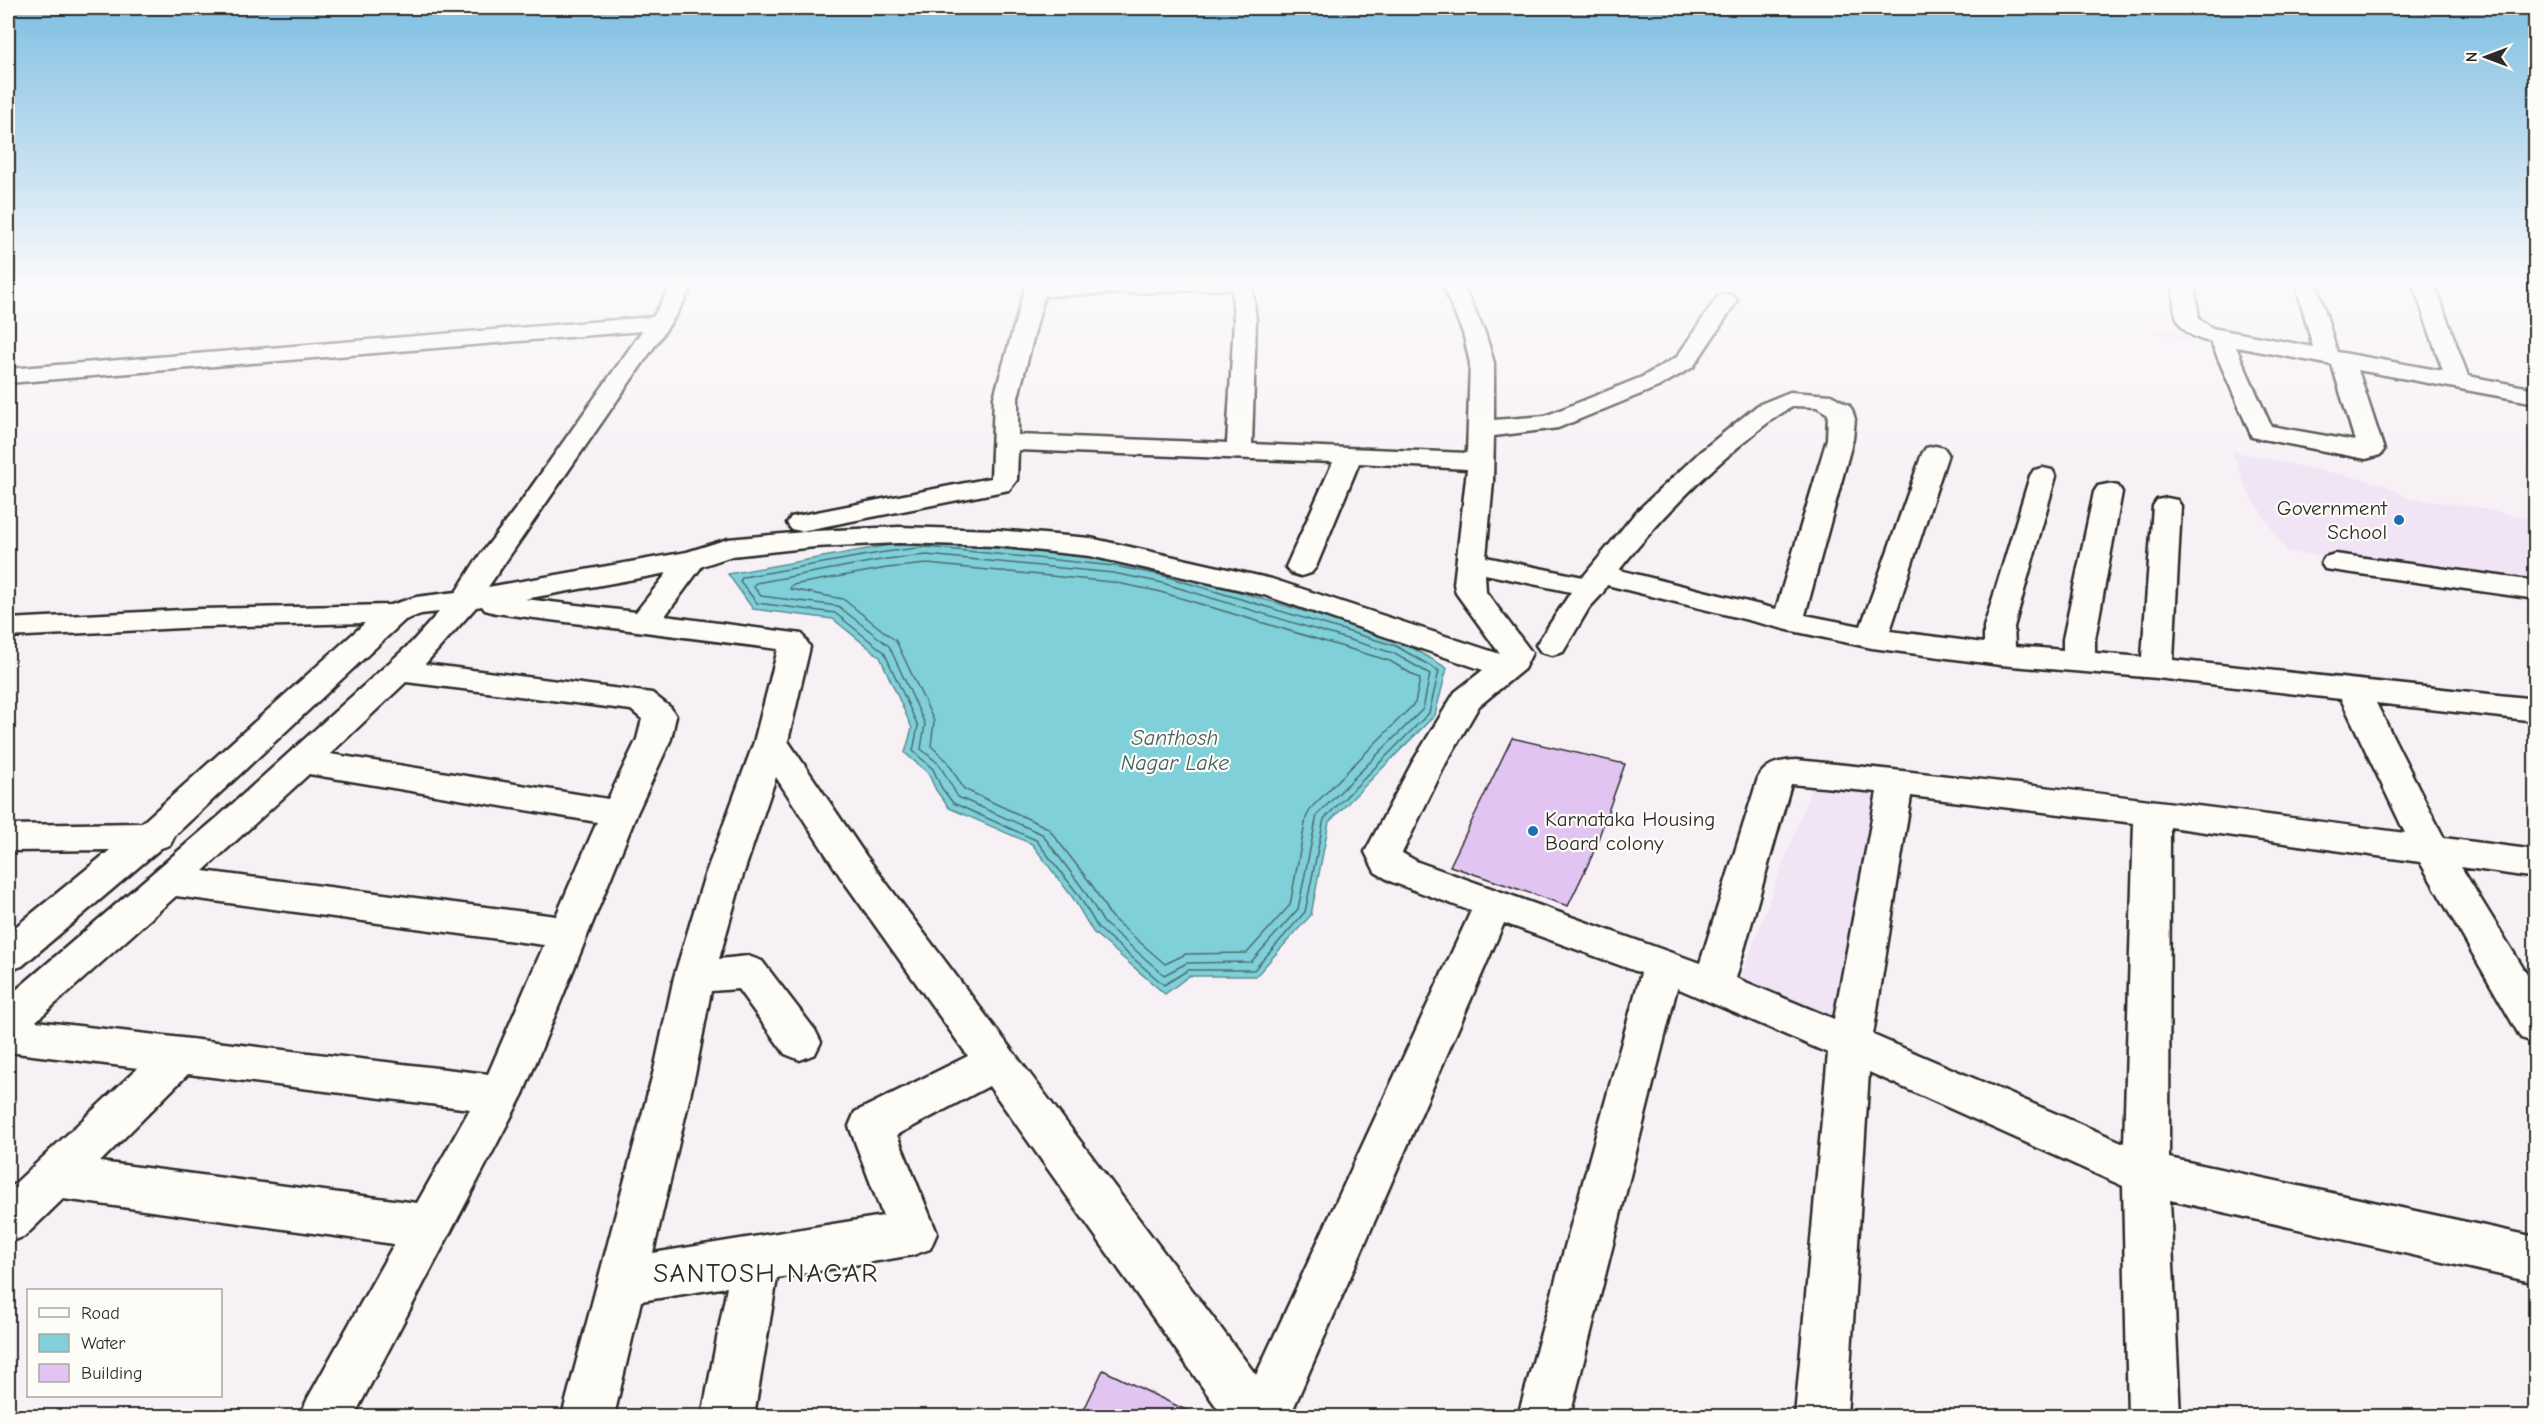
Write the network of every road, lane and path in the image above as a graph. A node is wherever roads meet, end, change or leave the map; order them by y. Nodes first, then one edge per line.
1 (359, 347) edge
2 (642, 347) edge
3 (1019, 347) edge
4 (1244, 347) edge
5 (1478, 347) edge
6 (1695, 347) edge
7 (2225, 347) edge
8 (2272, 347) edge
9 (2331, 347) edge
10 (2447, 347) edge
11 (2335, 359) junction
12 (8, 376) edge
13 (2458, 381) junction
14 (2535, 396) edge
15 (1482, 429) junction
16 (1005, 442) junction
17 (1239, 451) junction
18 (1935, 454) dead end
19 (1349, 456) junction
20 (1480, 462) junction
21 (2043, 476) dead end
22 (2108, 492) dead end
23 (2167, 506) dead end
24 (699, 557) junction
25 (1470, 562) junction
26 (2336, 563) dead end
27 (1301, 567) dead end
28 (1597, 581) junction
29 (2535, 590) edge
30 (466, 600) junction
31 (394, 614) junction
32 (1788, 621) junction
33 (644, 624) junction
34 (8, 628) edge
35 (1872, 638) junction
36 (1552, 645) dead end
37 (2000, 655) junction
38 (2079, 661) junction
39 (1507, 667) junction
40 (2157, 668) junction
41 (399, 671) junction
42 (2353, 690) junction
43 (2535, 710) edge
44 (771, 742) junction
45 (301, 761) junction
46 (1896, 782) junction
47 (2152, 812) junction
48 (619, 813) junction
49 (151, 836) junction
50 (8, 838) edge
51 (216, 839) junction
52 (2432, 850) junction
53 (2535, 864) edge
54 (168, 881) junction
55 (1493, 904) junction
56 (568, 933) junction
57 (8, 955) edge
58 (1663, 965) junction
59 (694, 977) junction
60 (1714, 985) junction
61 (8, 1022) edge
62 (2535, 1026) edge
63 (8, 1035) edge
64 (800, 1042) dead end
65 (1850, 1044) junction
66 (178, 1056) junction
67 (996, 1062) junction
68 (501, 1094) junction
69 (2146, 1174) junction
70 (55, 1177) junction
71 (8, 1221) edge
72 (429, 1227) junction
73 (756, 1260) junction
74 (2535, 1260) edge
75 (622, 1281) junction
76 (326, 1416) edge
77 (588, 1416) edge
78 (728, 1416) edge
79 (1254, 1416) edge
80 (1264, 1416) edge
81 (1544, 1416) edge
82 (1821, 1416) edge
83 (2154, 1416) edge

1 - 12 street
2 - 30 street
3 - 16 street
4 - 17 street
5 - 15 street
6 - 15 street
7 - 11 street
8 - 11 street
9 - 11 street
10 - 13 street
11 - 13 street
13 - 14 street
15 - 20 street
16 - 17 street
16 - 24 street
17 - 19 street
18 - 35 street
19 - 20 street
19 - 27 street
20 - 25 street
21 - 37 street
22 - 38 street
23 - 40 street
24 - 30 street
24 - 33 street
24 - 39 street
25 - 28 street
25 - 39 street
26 - 29 street
28 - 32 street
28 - 32 street
28 - 36 street
30 - 31 street
30 - 33 street
30 - 41 street
31 - 34 street
31 - 49 street
32 - 35 street
33 - 44 street
35 - 37 street
37 - 38 street
38 - 40 street
39 - 55 street
40 - 42 street
41 - 45 street
41 - 48 street
42 - 43 street
42 - 52 street
44 - 59 street
44 - 67 street
45 - 48 street
45 - 51 street
46 - 47 street
46 - 60 street
46 - 65 street
47 - 52 street
47 - 69 street
48 - 56 street
49 - 50 street
49 - 51 street
49 - 57 street
51 - 54 street
52 - 53 street
52 - 62 street
54 - 56 street
54 - 61 street
55 - 58 street
55 - 80 street
56 - 68 street
58 - 60 street
58 - 81 street
59 - 64 street
59 - 75 street
60 - 65 street
63 - 66 street
65 - 69 street
65 - 82 street
66 - 68 street
66 - 70 street
67 - 73 street
67 - 79 street
68 - 72 street
69 - 74 street
69 - 83 street
70 - 71 street
70 - 72 street
72 - 76 street
73 - 75 street
73 - 78 street
75 - 77 street

